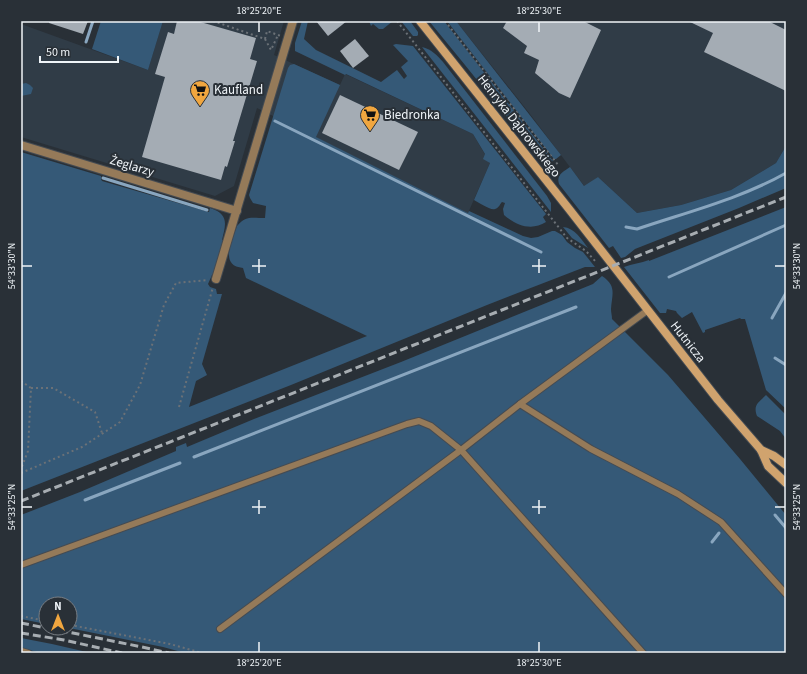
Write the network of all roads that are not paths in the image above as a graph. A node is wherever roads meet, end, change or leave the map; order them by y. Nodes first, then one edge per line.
1 (293, 21) edge
2 (420, 21) edge
3 (21, 145) edge
4 (237, 211) junction
5 (598, 247) joint
6 (216, 279) road end
7 (648, 310) junction
8 (520, 404) junction
9 (461, 450) junction
10 (761, 450) junction
11 (786, 465) edge
12 (786, 483) edge
13 (21, 565) edge
14 (786, 594) edge
15 (220, 629) dead end
16 (21, 651) edge
17 (28, 653) edge
18 (643, 653) edge

1 - 4 street
2 - 5 main road, Henryka Dąbrowskiego
3 - 4 street, Żeglarzy
4 - 6 street
5 - 7 main road, Hutnicza
7 - 8 lane
7 - 10 main road, Hutnicza
8 - 9 lane
8 - 14 lane
9 - 13 lane
9 - 15 lane
9 - 18 lane
10 - 11 main road, Hutnicza
10 - 12 main road, Hutnicza
16 - 17 lane

